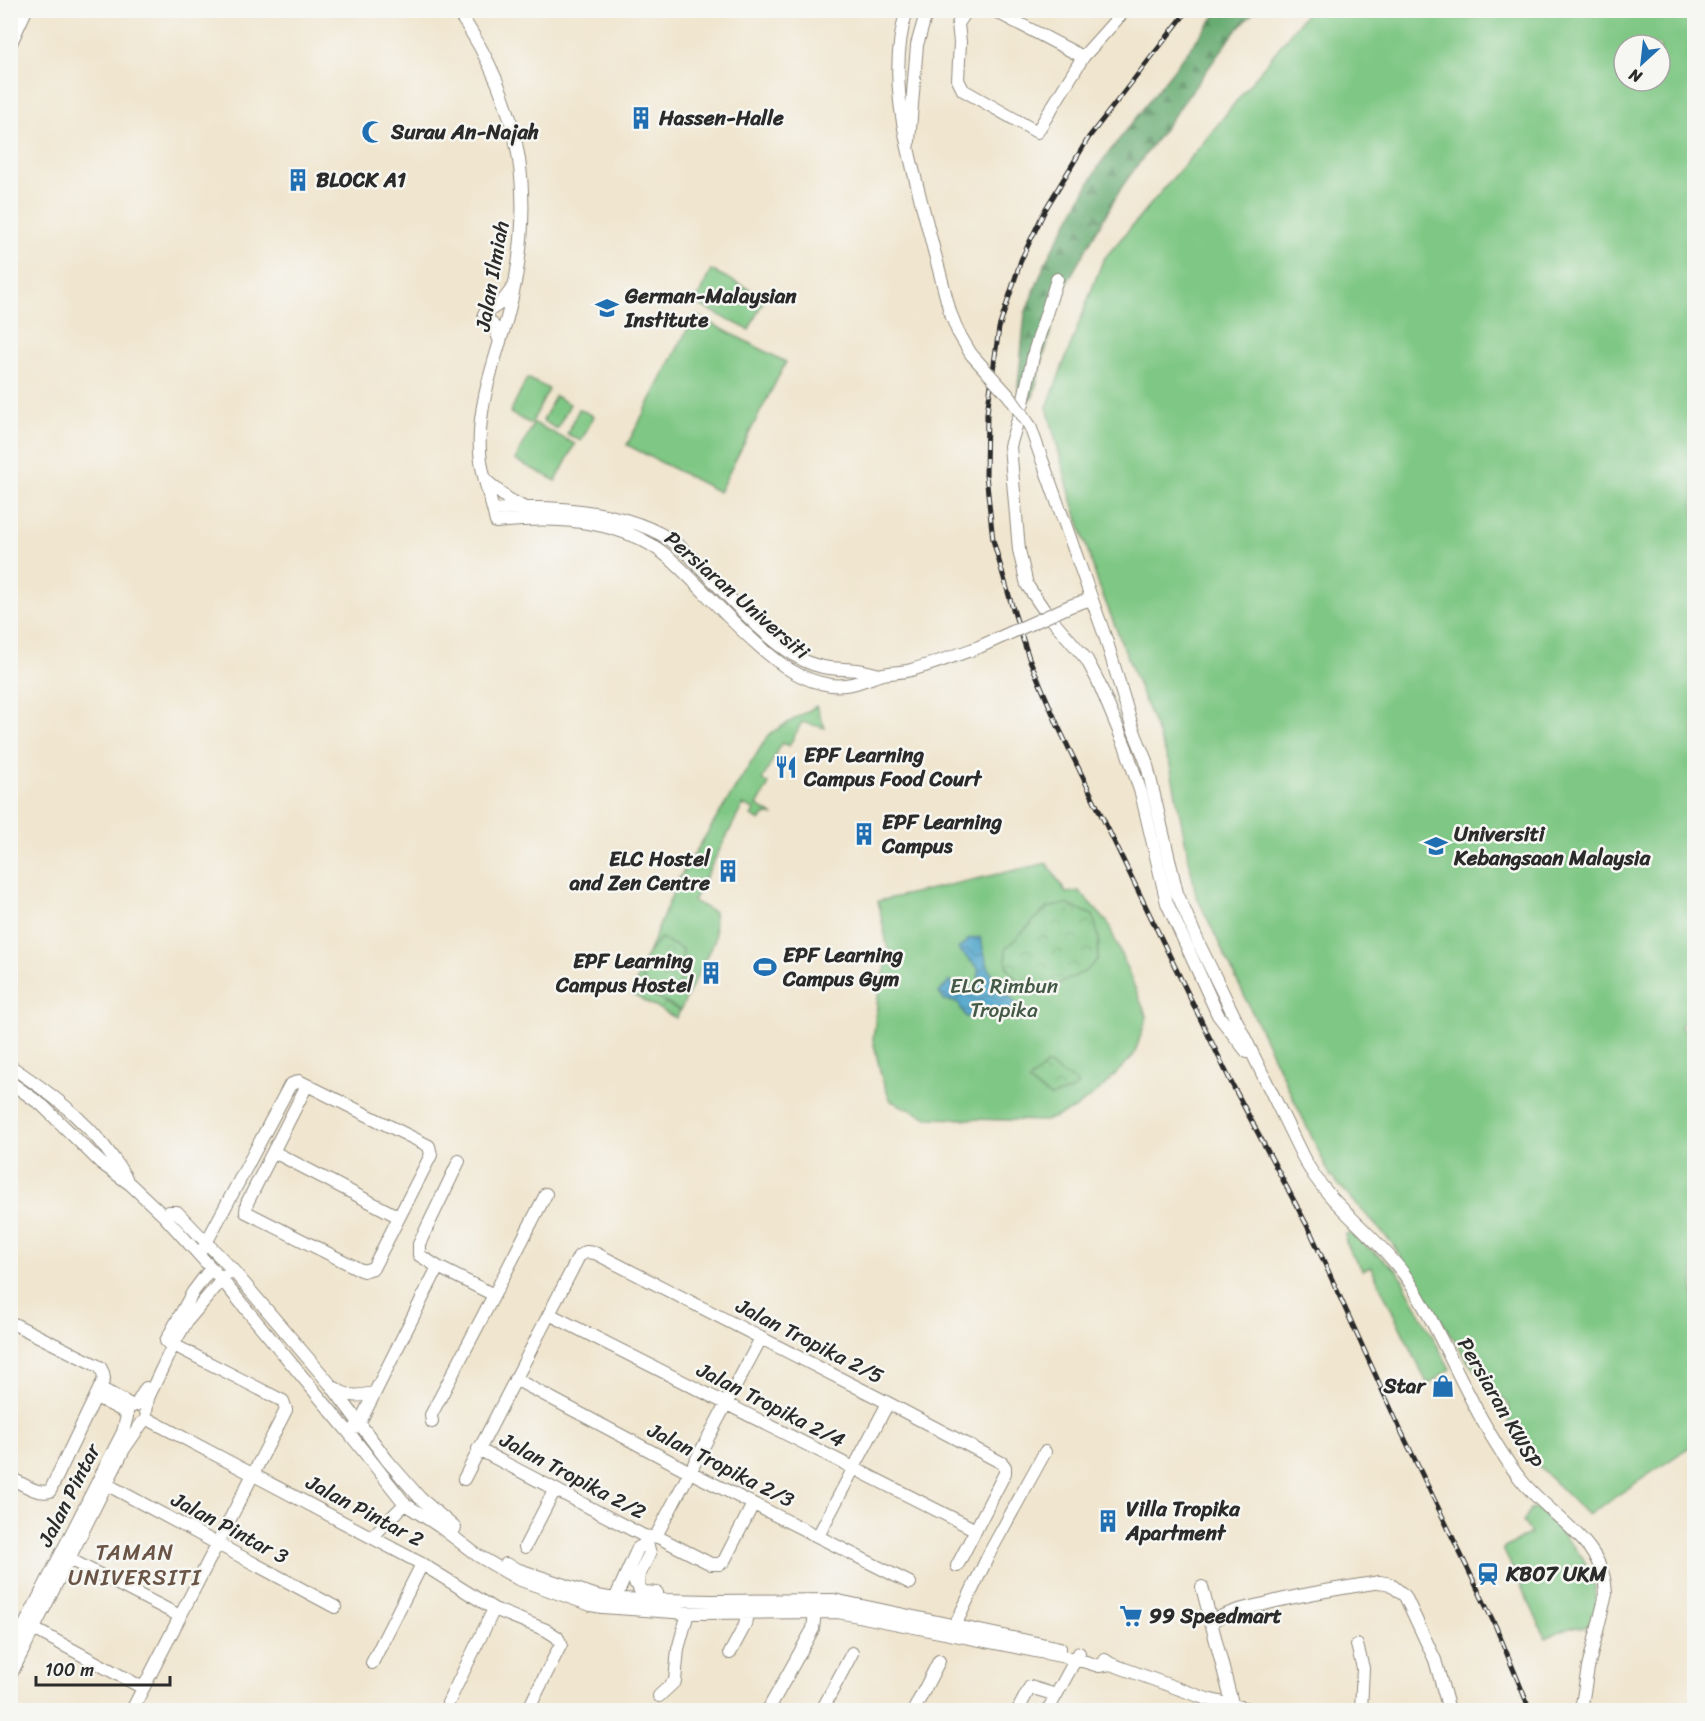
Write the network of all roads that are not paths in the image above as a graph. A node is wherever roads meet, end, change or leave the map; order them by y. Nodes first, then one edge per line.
1 (26, 10) edge
2 (457, 10) edge
3 (907, 10) edge
4 (927, 10) edge
5 (967, 10) edge
6 (993, 10) edge
7 (1125, 10) edge
8 (10, 45) edge
9 (1083, 57) junction
10 (908, 154) junction
11 (1057, 279) dead end
12 (514, 286) junction
13 (500, 342) junction
14 (485, 480) junction
15 (523, 507) junction
16 (495, 516) junction
17 (1091, 599) junction
18 (881, 675) junction
19 (1256, 1061) junction
20 (10, 1066) edge
21 (10, 1082) edge
22 (307, 1085) junction
23 (274, 1152) junction
24 (459, 1161) dead end
25 (130, 1184) junction
26 (546, 1194) dead end
27 (164, 1216) junction
28 (399, 1217) junction
29 (208, 1243) junction
30 (198, 1254) junction
31 (438, 1267) junction
32 (211, 1268) junction
33 (231, 1268) junction
34 (222, 1280) junction
35 (492, 1298) junction
36 (549, 1314) junction
37 (10, 1322) edge
38 (761, 1338) junction
39 (170, 1343) junction
40 (515, 1379) junction
41 (330, 1384) junction
42 (98, 1393) junction
43 (374, 1393) junction
44 (726, 1403) junction
45 (888, 1403) junction
46 (136, 1413) junction
47 (432, 1422) dead end
48 (359, 1424) junction
49 (350, 1434) junction
50 (371, 1440) junction
51 (478, 1449) junction
52 (1044, 1452) dead end
53 (854, 1468) junction
54 (690, 1472) junction
55 (254, 1475) junction
56 (10, 1478) edge
57 (464, 1479) dead end
58 (106, 1484) junction
59 (555, 1489) junction
60 (405, 1504) junction
61 (753, 1504) junction
62 (976, 1530) junction
63 (818, 1536) junction
64 (372, 1537) junction
65 (651, 1539) junction
66 (218, 1545) junction
67 (525, 1547) dead end
68 (69, 1559) junction
69 (422, 1564) junction
70 (957, 1566) dead end
71 (638, 1576) junction
72 (910, 1583) dead end
73 (1202, 1587) dead end
74 (622, 1604) junction
75 (335, 1607) dead end
76 (745, 1607) junction
77 (494, 1609) junction
78 (815, 1612) junction
79 (688, 1613) junction
80 (180, 1616) junction
81 (1210, 1622) junction
82 (34, 1629) junction
83 (952, 1630) junction
84 (1357, 1645) dead end
85 (730, 1653) dead end
86 (852, 1653) dead end
87 (1050, 1654) junction
88 (1078, 1655) junction
89 (939, 1661) dead end
90 (13, 1662) edge
91 (372, 1663) dead end
92 (1094, 1664) junction
93 (1111, 1664) junction
94 (10, 1676) edge
95 (1061, 1687) junction
96 (143, 1688) junction
97 (659, 1696) dead end
98 (448, 1703) dead end
99 (1207, 1705) edge
100 (1229, 1706) junction
101 (132, 1710) edge
102 (528, 1710) edge
103 (768, 1710) edge
104 (822, 1710) edge
105 (914, 1710) edge
106 (1018, 1710) edge
107 (1048, 1710) edge
108 (1254, 1710) edge
109 (1361, 1710) edge
110 (1449, 1710) edge
111 (1581, 1710) edge

1 - 8 street
2 - 12 street, Jalan Ilmiah
3 - 10 street, Persiaran KWSP
4 - 10 street
5 - 9 street
6 - 9 street
7 - 9 street
10 - 17 street, Persiaran KWSP, bridge
11 - 19 street
12 - 13 street, Jalan Ilmiah
12 - 13 street
13 - 14 street, Jalan Ilmiah
14 - 15 street
14 - 16 street, Jalan Ilmiah
15 - 16 street, Persiaran Universiti
15 - 18 street, Persiaran Universiti
16 - 18 street, Persiaran Universiti
17 - 18 street, Persiaran Universiti, bridge
17 - 19 street, Persiaran KWSP
19 - 111 street, Persiaran KWSP
20 - 25 street
21 - 25 street
22 - 23 street
22 - 28 street
22 - 29 street
23 - 28 street
23 - 28 street
24 - 31 street
25 - 27 street
26 - 35 street
27 - 29 street
27 - 30 street
29 - 30 street
29 - 33 street
30 - 32 street
31 - 35 street
31 - 43 street
32 - 34 street
32 - 39 street, Jalan Pintar
33 - 34 street, Jalan Pintar
33 - 41 street
34 - 39 street, Jalan Pintar
34 - 49 street
35 - 47 street
36 - 38 street, Jalan Tropika 2/5
36 - 40 street
36 - 44 street, Jalan Tropika 2/4
37 - 42 street
38 - 44 street
38 - 45 street, Jalan Tropika 2/5
39 - 46 street, Jalan Pintar
39 - 55 street
40 - 51 street
40 - 54 street, Jalan Tropika 2/3
41 - 43 street
41 - 48 street
42 - 46 street, Jalan Pintar 2
42 - 56 street
43 - 48 street
43 - 50 street
44 - 53 street, Jalan Tropika 2/4
44 - 54 street
45 - 53 street
45 - 62 street, Jalan Tropika 2/5
46 - 55 street, Jalan Pintar 2
46 - 58 street, Jalan Pintar
46 - 90 street, Jalan Pintar
48 - 49 street
48 - 50 street
49 - 60 street
50 - 74 street
51 - 57 street
51 - 59 street, Jalan Tropika 2/2
52 - 83 street
53 - 62 street, Jalan Tropika 2/4
53 - 63 street
54 - 61 street, Jalan Tropika 2/3
54 - 65 street
55 - 64 street, Jalan Pintar 2
55 - 66 street
58 - 66 street, Jalan Pintar 3
58 - 68 street, Jalan Pintar
59 - 65 street, Jalan Tropika 2/2
59 - 67 street
60 - 64 street
60 - 74 street
61 - 63 street, Jalan Tropika 2/3
61 - 65 street, Jalan Tropika 2/2
62 - 70 street
63 - 72 street, Jalan Tropika 2/3
64 - 69 street, Jalan Pintar 2
65 - 71 street
65 - 74 street
66 - 75 street, Jalan Pintar 3
66 - 80 street
68 - 80 street
68 - 82 street, Jalan Pintar
69 - 77 street, Jalan Pintar 2
69 - 91 street
71 - 74 street
71 - 76 street
73 - 81 street
74 - 76 street
74 - 79 street
76 - 78 street
76 - 79 street
76 - 83 street
76 - 85 street
77 - 98 street
77 - 102 street, Jalan Pintar 2
78 - 83 street
78 - 103 street
79 - 97 street
80 - 96 street
81 - 100 street
81 - 110 street
82 - 90 street, Jalan Pintar
82 - 96 street
83 - 87 street
83 - 88 street
84 - 109 street
86 - 104 street
87 - 88 street
87 - 95 street
88 - 92 street
88 - 93 street
88 - 95 street
89 - 105 street
90 - 94 street
92 - 93 street
92 - 95 street
93 - 99 street
95 - 106 street
95 - 107 street
96 - 101 street
99 - 100 street
100 - 108 street

